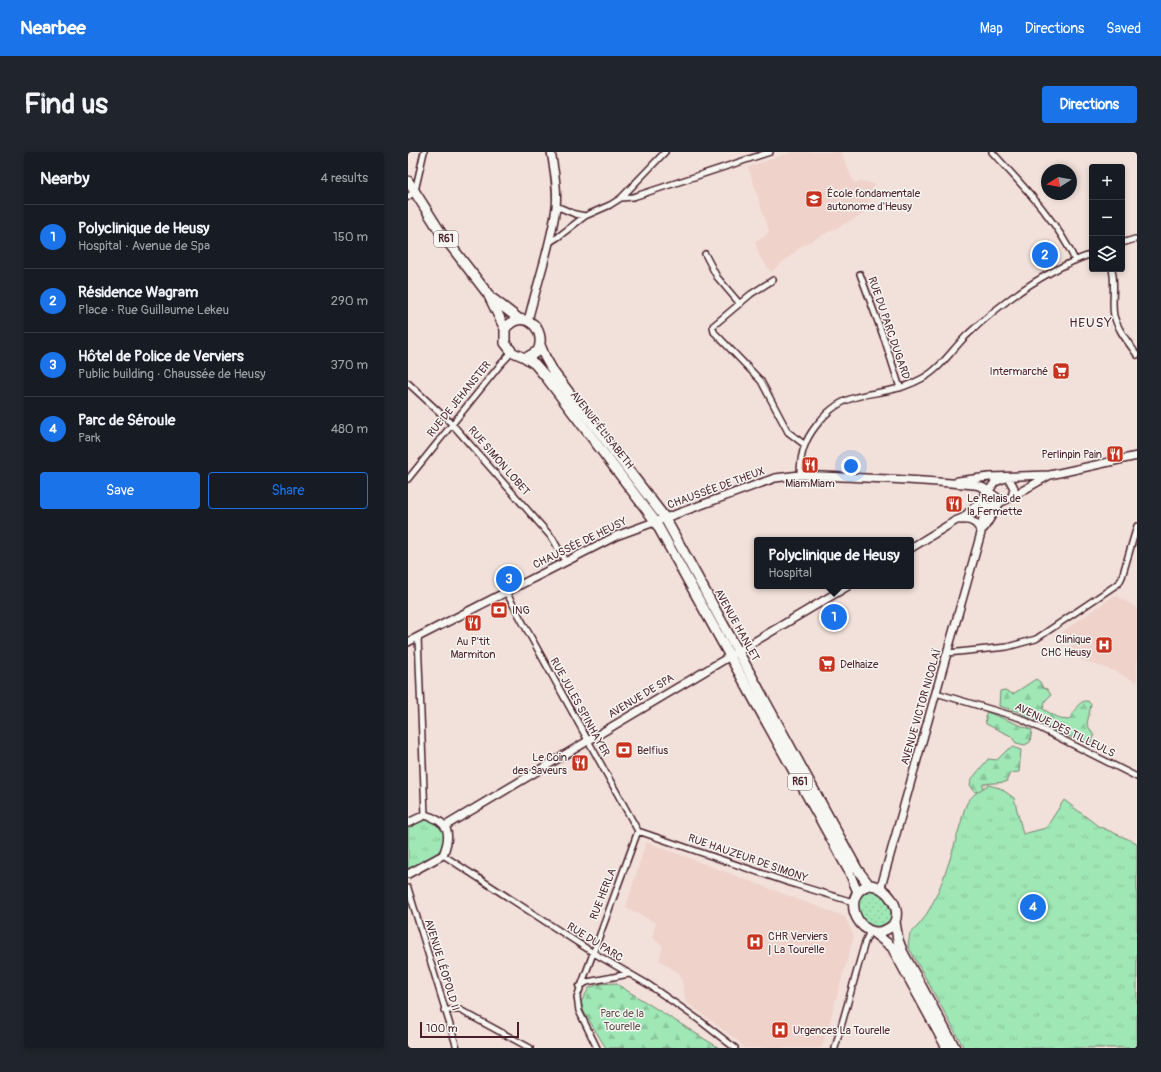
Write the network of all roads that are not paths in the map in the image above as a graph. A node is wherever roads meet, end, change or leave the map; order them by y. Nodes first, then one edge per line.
1 (424, 152) edge
2 (551, 152) edge
3 (665, 152) edge
4 (770, 152) edge
5 (992, 152) edge
6 (408, 180) edge
7 (411, 194) edge
8 (621, 198) junction
9 (556, 206) junction
10 (585, 216) junction
11 (1136, 239) edge
12 (550, 242) junction
13 (1125, 242) edge
14 (704, 254) dead end
15 (1089, 255) edge
16 (1075, 260) junction
17 (1113, 272) edge
18 (860, 274) dead end
19 (773, 280) dead end
20 (488, 294) junction
21 (740, 304) junction
22 (523, 320) junction
23 (505, 329) junction
24 (540, 345) junction
25 (512, 352) junction
26 (1137, 354) edge
27 (526, 358) junction
28 (408, 383) edge
29 (566, 388) joint
30 (900, 388) junction
31 (452, 424) junction
32 (804, 445) junction
33 (1137, 456) edge
34 (800, 475) junction
35 (1050, 475) junction
36 (1008, 477) junction
37 (408, 479) edge
38 (953, 482) junction
39 (984, 491) junction
40 (1006, 500) junction
41 (985, 510) junction
42 (964, 517) junction
43 (665, 518) junction
44 (655, 521) junction
45 (955, 522) junction
46 (1137, 526) edge
47 (981, 533) junction
48 (914, 546) edge
49 (564, 561) junction
50 (843, 589) edge
51 (506, 592) junction
52 (418, 637) junction
53 (408, 642) edge
54 (738, 651) junction
55 (948, 654) junction
56 (730, 656) junction
57 (936, 693) junction
58 (588, 741) junction
59 (1137, 777) edge
60 (425, 815) junction
61 (408, 823) edge
62 (445, 826) junction
63 (638, 831) junction
64 (443, 855) junction
65 (848, 869) joint
66 (408, 874) edge
67 (869, 885) junction
68 (881, 887) junction
69 (408, 888) edge
70 (857, 891) junction
71 (853, 902) junction
72 (895, 922) junction
73 (872, 932) junction
74 (592, 952) junction
75 (629, 974) junction
76 (580, 987) junction
77 (444, 1010) junction
78 (457, 1048) edge
79 (530, 1048) edge
80 (597, 1048) edge
81 (735, 1048) edge
82 (835, 1048) edge
83 (947, 1048) edge
84 (955, 1048) edge

1 - 7 street
2 - 9 street
3 - 8 street
4 - 8 street
5 - 16 street
6 - 7 highway, R61
7 - 20 highway, R61
8 - 10 street
9 - 10 street
9 - 12 street
10 - 12 street
11 - 13 street
12 - 22 street
14 - 21 street
15 - 16 street
16 - 30 street
17 - 26 street
18 - 30 street, RUE DU PARC DUGARD
19 - 21 street
20 - 22 highway, R61
20 - 23 highway, R61
21 - 32 street
22 - 23 highway
22 - 24 highway, R61
23 - 25 highway, R61
24 - 27 highway
24 - 29 highway, AVENUE ÉLISABETH / R61
25 - 27 main road, R61
25 - 31 street, RUE DE JEHANSTER
27 - 44 highway, AVENUE ÉLISABETH / R61
28 - 31 street, RUE SIMON LOBET
29 - 43 highway, AVENUE HANLET / R61
30 - 32 street
31 - 37 street, RUE DE JEHANSTER
31 - 49 street, RUE SIMON LOBET
32 - 34 street
33 - 35 street, CHAUSSÉE DE THEUX
34 - 38 street, CHAUSSÉE DE THEUX
34 - 43 street, CHAUSSÉE DE THEUX
35 - 36 street, CHAUSSÉE DE THEUX
35 - 40 street, CHAUSSÉE DE THEUX
36 - 38 street, CHAUSSÉE DE THEUX
36 - 39 street
36 - 40 street
38 - 39 street, CHAUSSÉE DE THEUX
39 - 40 street, CHAUSSÉE DE THEUX
39 - 41 street
39 - 42 street
40 - 41 street
40 - 47 street
41 - 42 street
41 - 47 street
42 - 45 street
43 - 44 street, CHAUSSÉE DE THEUX
43 - 54 highway, AVENUE HANLET / R61
44 - 49 street, CHAUSSÉE DE HEUSY
44 - 56 highway, AVENUE HANLET / R61
45 - 47 street
45 - 48 street
46 - 55 street
47 - 55 street, AVENUE VICTOR NICOLAÏ
49 - 51 street, CHAUSSÉE DE HEUSY
50 - 54 street, AVENUE DE SPA
51 - 52 street, CHAUSSÉE DE HEUSY
51 - 58 street, RUE JULES SPINHAYER
52 - 53 street, CHAUSSÉE DE HEUSY
52 - 60 street
54 - 56 street, AVENUE DE SPA
54 - 67 highway, AVENUE HANLET / R61
55 - 57 street, AVENUE VICTOR NICOLAÏ
56 - 58 street, AVENUE DE SPA
56 - 65 highway, AVENUE HANLET / R61
57 - 59 street, AVENUE DES TILLEULS
57 - 68 street, AVENUE VICTOR NICOLAÏ
58 - 62 street, AVENUE DE SPA
58 - 63 street, RUE JULES SPINHAYER
60 - 61 street
60 - 62 street
62 - 64 street
63 - 71 street, RUE HAUZEUR DE SIMONY
63 - 74 street, RUE HERLA
64 - 66 street
64 - 74 street, RUE DU PARC
65 - 70 main road, AVENUE HANLET / R61
67 - 68 highway
67 - 70 highway
68 - 72 highway
69 - 77 street, AVENUE LÉOPOLD II
70 - 71 highway
71 - 73 highway
72 - 73 highway
72 - 84 highway
73 - 82 street
73 - 83 highway
74 - 75 street, RUE DU PARC
74 - 76 street, RUE HERLA
75 - 76 street
75 - 81 street, RUE DU PARC
76 - 80 street, RUE HERLA
77 - 78 street, AVENUE LÉOPOLD II
77 - 79 street

